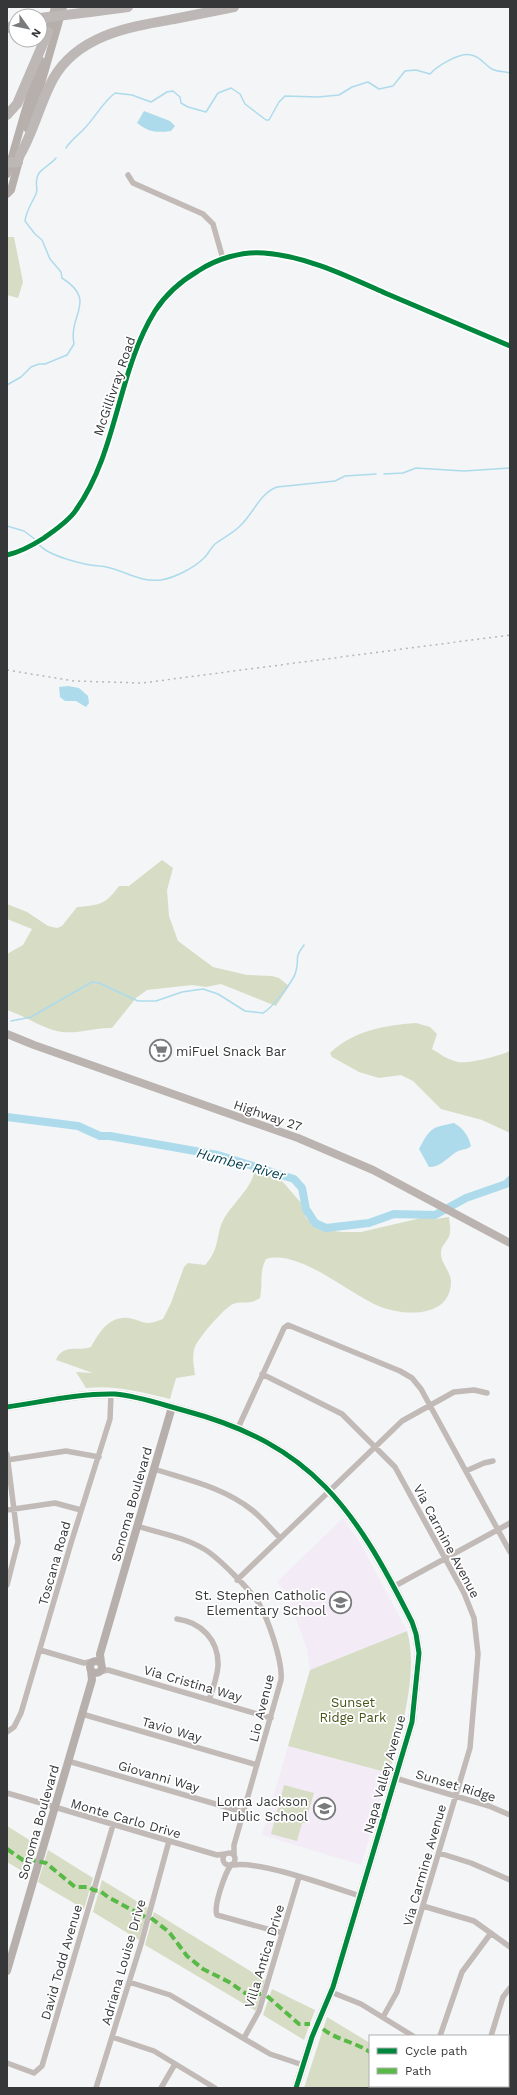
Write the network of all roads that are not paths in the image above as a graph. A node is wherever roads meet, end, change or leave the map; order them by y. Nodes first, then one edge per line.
1 (55, 7) edge
2 (64, 7) edge
3 (128, 7) edge
4 (234, 7) edge
5 (48, 17) edge
6 (48, 32) edge
7 (41, 48) edge
8 (44, 48) edge
9 (7, 114) edge
10 (14, 161) edge
11 (7, 174) edge
12 (128, 175) dead end
13 (7, 194) edge
14 (223, 259) junction
15 (510, 346) edge
16 (7, 555) edge
17 (7, 1034) edge
18 (510, 1243) edge
19 (262, 1374) junction
20 (487, 1393) dead end
21 (111, 1394) junction
22 (430, 1405) junction
23 (7, 1407) edge
24 (172, 1407) junction
25 (238, 1428) junction
26 (375, 1446) junction
27 (99, 1457) junction
28 (7, 1458) edge
29 (493, 1461) dead end
30 (154, 1469) junction
31 (466, 1471) junction
32 (330, 1490) junction
33 (15, 1509) junction
34 (7, 1510) edge
35 (81, 1510) junction
36 (510, 1523) edge
37 (137, 1526) junction
38 (498, 1529) junction
39 (280, 1538) junction
40 (510, 1552) edge
41 (445, 1558) junction
42 (237, 1580) junction
43 (7, 1584) edge
44 (393, 1587) junction
45 (177, 1619) dead end
46 (40, 1650) junction
47 (97, 1662) junction
48 (84, 1663) junction
49 (108, 1670) junction
50 (95, 1671) junction
51 (209, 1700) junction
52 (82, 1714) junction
53 (271, 1718) junction
54 (7, 1732) edge
55 (68, 1761) junction
56 (257, 1765) junction
57 (395, 1778) junction
58 (7, 1793) edge
59 (455, 1796) junction
60 (54, 1808) junction
61 (243, 1812) junction
62 (510, 1815) edge
63 (112, 1825) junction
64 (169, 1841) junction
65 (234, 1845) junction
66 (439, 1853) junction
67 (226, 1854) junction
68 (217, 1856) junction
69 (235, 1856) junction
70 (224, 1862) junction
71 (243, 1863) junction
72 (232, 1865) junction
73 (226, 1873) junction
74 (299, 1877) junction
75 (510, 1880) edge
76 (360, 1896) junction
77 (423, 1906) junction
78 (282, 1933) junction
79 (491, 1933) junction
80 (510, 1947) edge
81 (7, 1971) edge
82 (129, 1982) junction
83 (510, 1988) edge
84 (331, 1992) junction
85 (383, 2017) junction
86 (410, 2035) edge
87 (440, 2035) edge
88 (491, 2035) edge
89 (112, 2037) junction
90 (244, 2038) junction
91 (7, 2063) edge
92 (175, 2064) junction
93 (303, 2065) junction
94 (96, 2088) edge
95 (160, 2088) edge
96 (214, 2088) edge
97 (296, 2088) edge

1 - 6 street
2 - 10 street
3 - 5 highway, bridge
4 - 10 highway
7 - 9 highway
8 - 10 street
10 - 11 street
10 - 13 street
12 - 14 street
14 - 15 street, McGillivray Road
14 - 16 street, McGillivray Road
17 - 18 main road, Highway 27
19 - 22 street
19 - 25 street
19 - 26 street, Via Carmine Avenue
20 - 22 street
21 - 23 street, Napa Valley Avenue
21 - 24 street, Napa Valley Avenue
21 - 27 street, Toscana Road
22 - 26 street
22 - 31 street
24 - 25 street, Napa Valley Avenue
24 - 30 street, Sonoma Boulevard
25 - 32 street, Napa Valley Avenue
26 - 32 street
26 - 41 street, Via Carmine Avenue
27 - 28 street
27 - 35 street, Toscana Road
28 - 33 street
29 - 31 street
30 - 37 street, Sonoma Boulevard
30 - 39 street
31 - 38 street
32 - 39 street
32 - 44 street, Napa Valley Avenue
33 - 34 street
33 - 35 street
33 - 43 street
35 - 46 street, Toscana Road
36 - 38 street
37 - 42 street, Lio Avenue
37 - 47 street, Sonoma Boulevard
38 - 40 street
38 - 41 street
39 - 42 street
41 - 44 street
41 - 59 street, Via Carmine Avenue
42 - 53 street, Lio Avenue
44 - 57 street, Napa Valley Avenue
45 - 51 street
46 - 48 street
46 - 54 street, Toscana Road
47 - 48 street
47 - 49 street, Via Cristina Way
47 - 50 street
47 - 50 street
48 - 50 street
49 - 50 street, Via Cristina Way
49 - 51 street, Via Cristina Way
50 - 52 street, Sonoma Boulevard
51 - 53 street, Via Cristina Way
52 - 55 street, Sonoma Boulevard
52 - 56 street, Tavio Way
53 - 56 street, Lio Avenue
55 - 60 street, Sonoma Boulevard
55 - 61 street, Giovanni Way
56 - 61 street, Lio Avenue
57 - 59 street, Sunset Ridge
57 - 76 street, Napa Valley Avenue
58 - 60 street, Monte Carlo Drive
59 - 62 street, Sunset Ridge
59 - 66 street, Via Carmine Avenue
60 - 63 street, Monte Carlo Drive
60 - 81 street, Sonoma Boulevard
61 - 65 street, Lio Avenue
63 - 64 street, Monte Carlo Drive
63 - 91 street, David Todd Avenue
64 - 68 street, Monte Carlo Drive
64 - 82 street, Adriana Louise Drive
65 - 67 street, Lio Avenue
65 - 69 street, Lio Avenue
66 - 75 street
66 - 77 street, Via Carmine Avenue
67 - 68 street
67 - 69 street
67 - 70 street
68 - 70 street, Monte Carlo Drive
69 - 71 street
69 - 72 street
70 - 72 street
70 - 73 street
71 - 72 street
71 - 74 street
72 - 73 street
73 - 78 street
74 - 76 street
74 - 78 street, Villa Antica Drive
76 - 84 street, Napa Valley Avenue
77 - 79 street
77 - 85 street, Via Carmine Avenue
78 - 90 street, Villa Antica Drive
79 - 80 street
79 - 87 street
82 - 89 street, Adriana Louise Drive
82 - 90 street
83 - 88 street
84 - 85 street
84 - 93 street, Napa Valley Avenue
85 - 86 street
89 - 92 street
89 - 94 street, Adriana Louise Drive
90 - 93 street
92 - 95 street
92 - 96 street
93 - 97 street, Napa Valley Avenue

